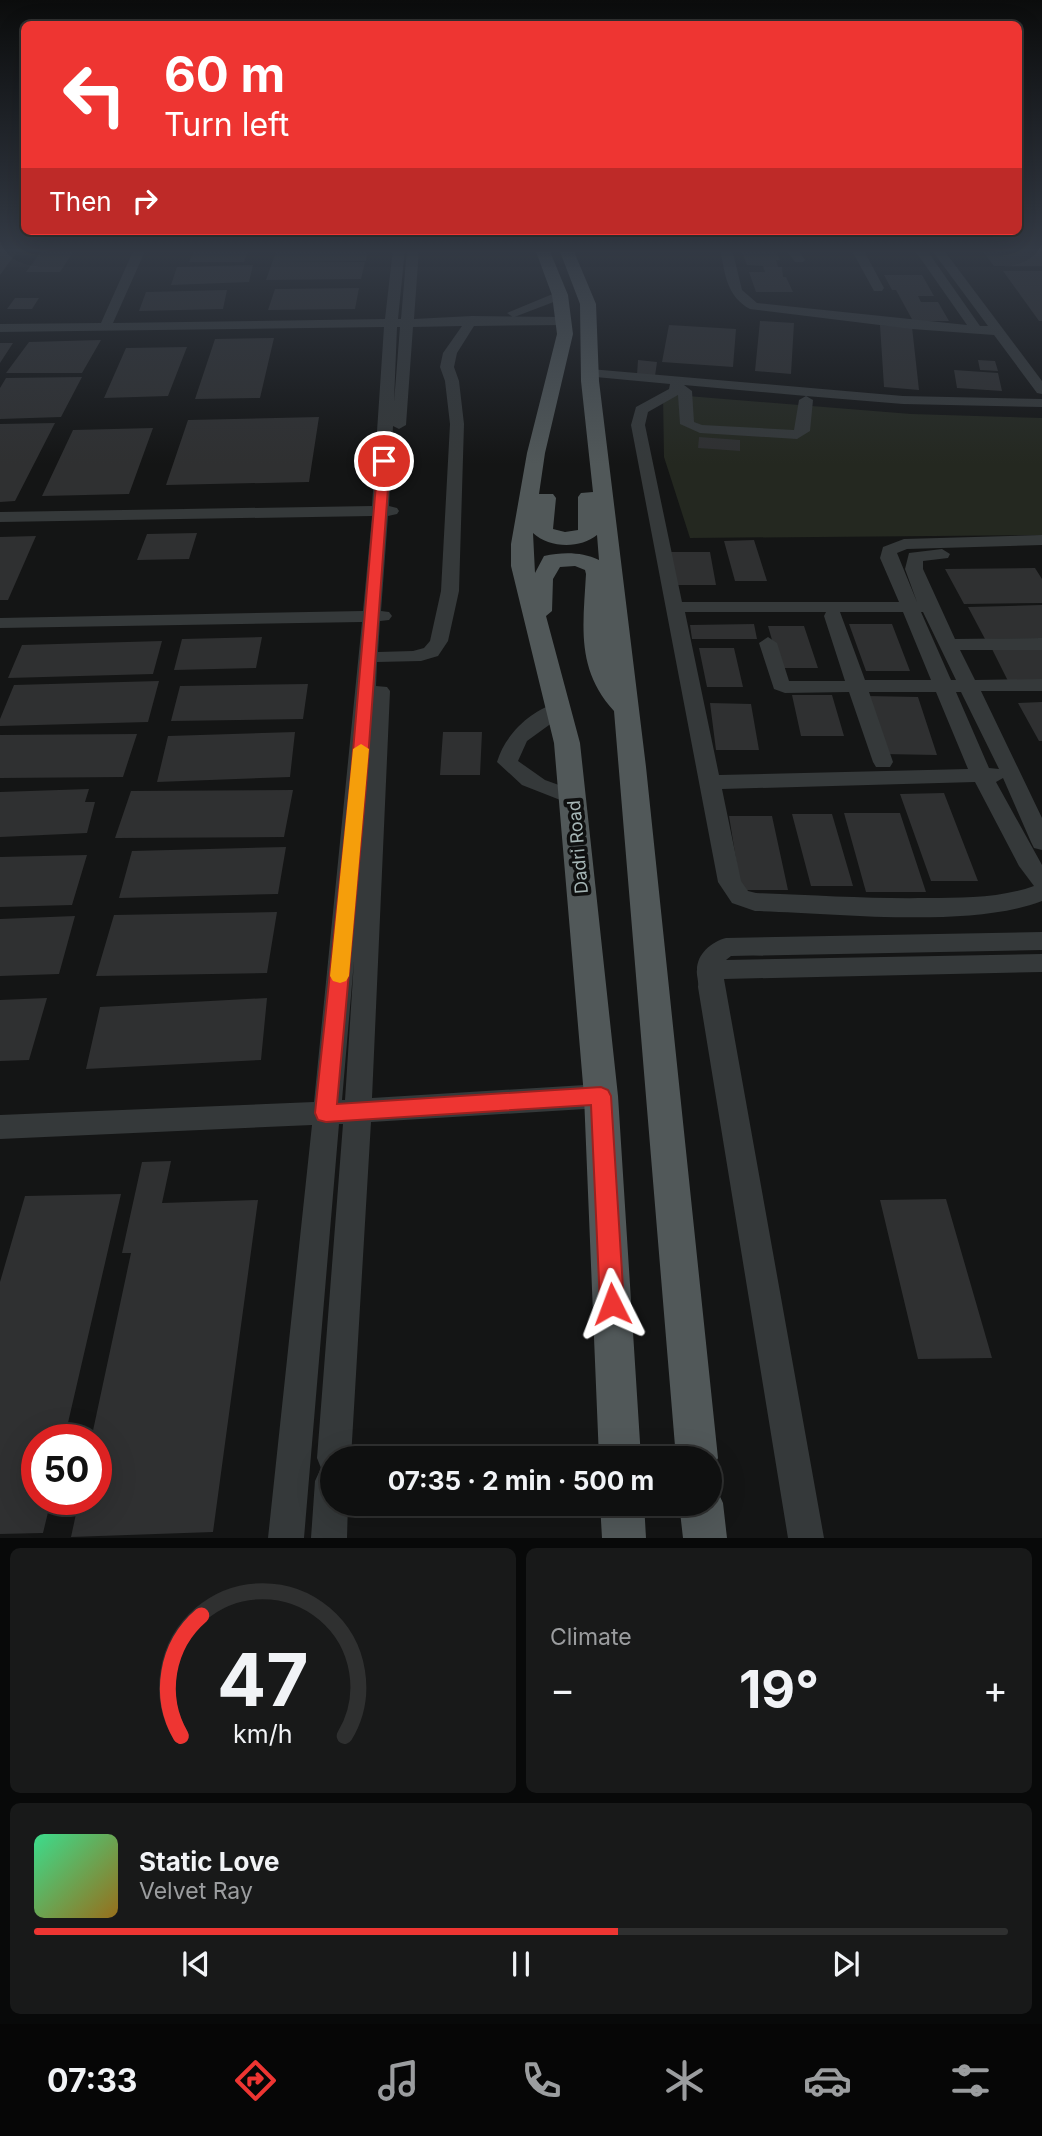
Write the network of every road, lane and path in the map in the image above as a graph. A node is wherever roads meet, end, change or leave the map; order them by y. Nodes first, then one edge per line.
1 (472, 320) edge
2 (107, 321) edge
3 (296, 321) edge
4 (400, 321) edge
5 (563, 321) edge
6 (588, 321) edge
7 (897, 321) edge
8 (970, 321) edge
9 (990, 321) edge
10 (1005, 321) edge
11 (106, 324) junction
12 (0, 326) edge
13 (976, 329) junction
14 (998, 331) junction
15 (1042, 369) edge
16 (590, 378) junction
17 (680, 387) junction
18 (1042, 390) edge
19 (824, 397) junction
20 (806, 400) junction
21 (1042, 403) edge
22 (1042, 410) edge
23 (536, 453) junction
24 (600, 457) junction
25 (386, 511) junction
26 (0, 517) edge
27 (1042, 540) edge
28 (910, 551) junction
29 (1042, 554) edge
30 (676, 607) junction
31 (919, 607) junction
32 (377, 616) junction
33 (833, 616) dead end
34 (0, 623) edge
35 (768, 643) dead end
36 (540, 644) junction
37 (1042, 644) edge
38 (948, 645) junction
39 (381, 657) junction
40 (942, 685) junction
41 (968, 685) junction
42 (1042, 685) edge
43 (856, 686) junction
44 (560, 708) junction
45 (625, 709) junction
46 (883, 762) dead end
47 (1012, 775) junction
48 (982, 776) junction
49 (709, 782) junction
50 (573, 799) junction
51 (1042, 842) edge
52 (1042, 880) edge
53 (1042, 892) edge
54 (1042, 941) edge
55 (1042, 964) edge
56 (709, 970) junction
57 (601, 1096) junction
58 (358, 1111) junction
59 (326, 1113) junction
60 (0, 1127) edge
61 (335, 1446) edge
62 (619, 1446) edge
63 (696, 1446) edge
64 (330, 1516) edge
65 (623, 1516) edge
66 (702, 1516) edge
67 (286, 1538) edge
68 (329, 1538) edge
69 (624, 1538) edge
70 (705, 1538) edge
71 (806, 1538) edge

1 - 39 street
2 - 11 street
3 - 11 street
4 - 25 street
5 - 23 main road, Dadri Road
6 - 16 main road
7 - 13 street
8 - 13 street
9 - 14 street
10 - 15 street
11 - 12 street
13 - 14 street
14 - 18 street
16 - 17 street
16 - 24 main road
17 - 19 street
17 - 20 street
17 - 20 street
17 - 30 street
19 - 20 street
19 - 21 street
19 - 22 street
23 - 24 main road
23 - 36 main road, Dadri Road
24 - 45 main road
25 - 26 street
25 - 32 street
27 - 28 street
28 - 29 street
28 - 31 street
30 - 31 street
30 - 49 street
31 - 38 street
31 - 40 street
32 - 34 street
32 - 39 street
32 - 59 street
33 - 43 street
35 - 43 street
36 - 44 main road, Dadri Road
36 - 45 main road
37 - 38 street
38 - 41 street
39 - 58 street
40 - 41 street
40 - 43 street
40 - 48 street
41 - 42 street
41 - 47 street
43 - 46 street
44 - 50 main road, Dadri Road
44 - 50 street
45 - 63 main road
47 - 48 street
47 - 51 street
48 - 49 street
48 - 52 street
49 - 53 street
50 - 57 main road, Dadri Road
54 - 56 street
55 - 56 street
56 - 71 street
57 - 58 street
57 - 62 main road, Dadri Road
58 - 59 street
58 - 61 street
59 - 60 street
59 - 67 street
64 - 68 street
65 - 69 main road
66 - 70 main road

